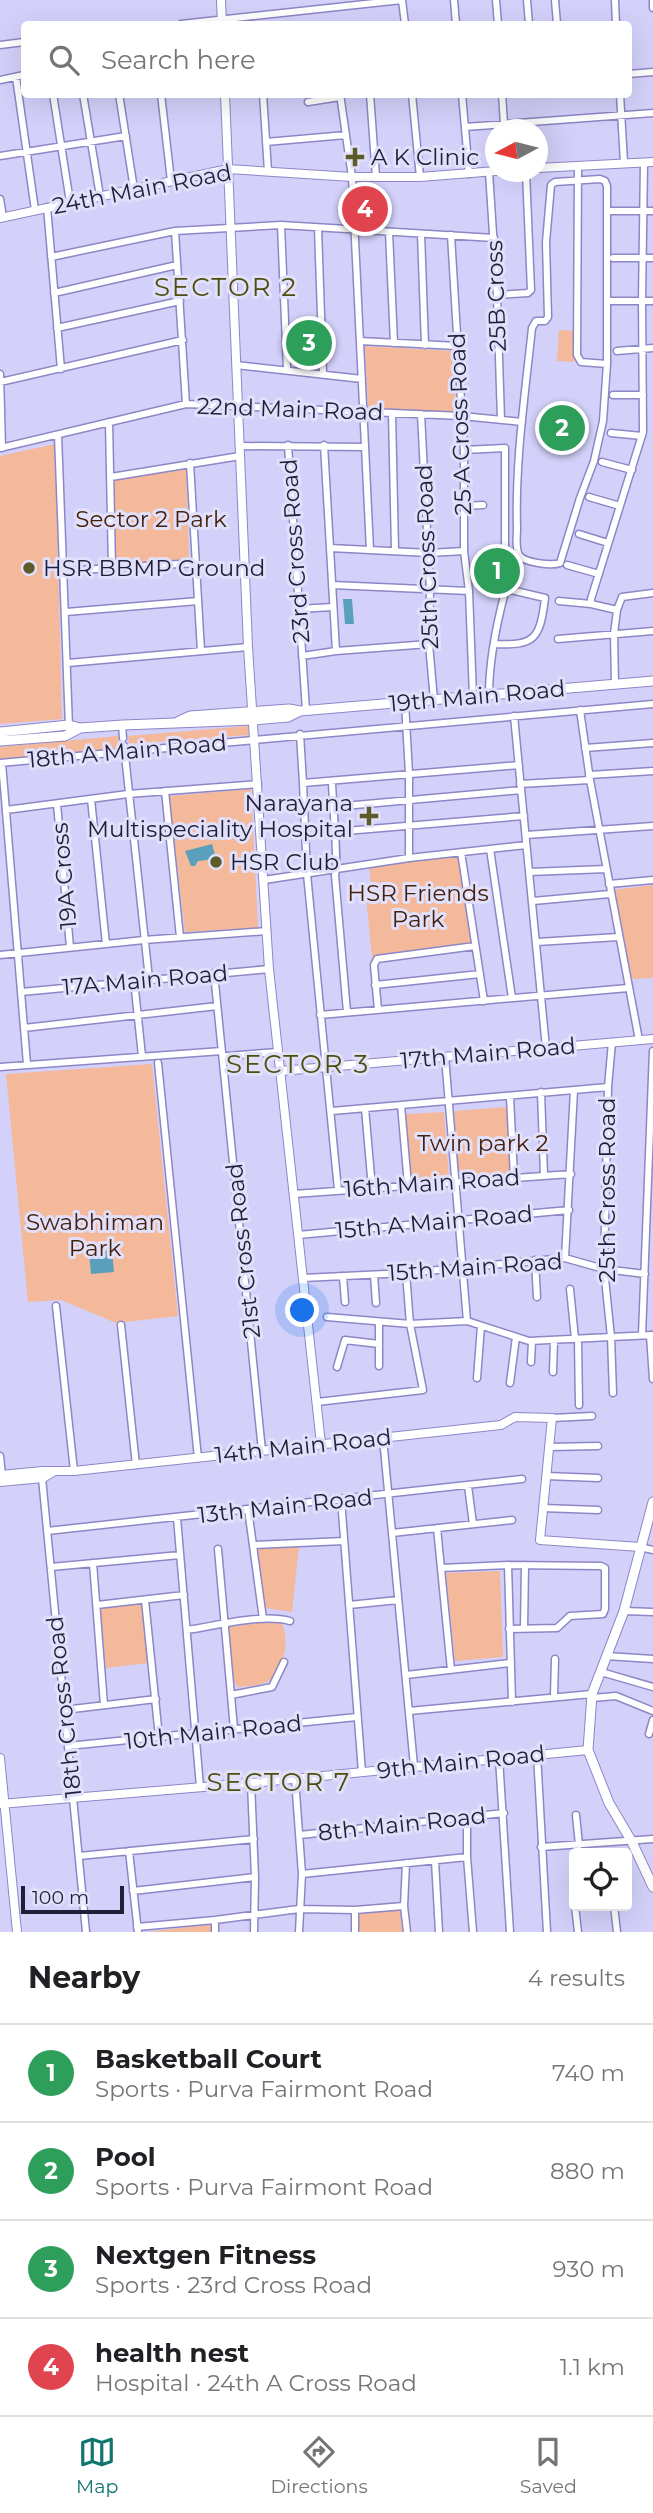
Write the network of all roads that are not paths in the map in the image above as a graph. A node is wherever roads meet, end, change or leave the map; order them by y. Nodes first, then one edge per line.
1 (221, 0) edge
2 (402, 0) edge
3 (454, 0) edge
4 (496, 0) edge
5 (527, 0) edge
6 (555, 0) edge
7 (615, 0) edge
8 (653, 0) edge
9 (653, 8) edge
10 (261, 15) junction
11 (222, 21) edge
12 (228, 21) edge
13 (261, 21) edge
14 (405, 21) edge
15 (456, 21) edge
16 (498, 21) edge
17 (528, 21) edge
18 (557, 21) edge
19 (616, 21) edge
20 (21, 42) edge
21 (0, 45) edge
22 (653, 72) edge
23 (632, 74) edge
24 (21, 76) edge
25 (16, 77) junction
26 (0, 80) edge
27 (54, 98) edge
28 (84, 98) edge
29 (120, 98) edge
30 (161, 98) edge
31 (225, 98) edge
32 (263, 98) edge
33 (329, 98) edge
34 (340, 98) edge
35 (370, 98) edge
36 (412, 98) edge
37 (462, 98) edge
38 (502, 98) edge
39 (620, 98) edge
40 (308, 102) dead end
41 (653, 113) edge
42 (621, 116) junction
43 (504, 119) edge
44 (548, 121) edge
45 (485, 125) edge
46 (465, 127) junction
47 (346, 135) junction
48 (126, 136) junction
49 (91, 142) junction
50 (266, 142) junction
51 (61, 146) junction
52 (26, 151) junction
53 (0, 156) edge
54 (649, 162) edge
55 (624, 163) junction
56 (578, 166) junction
57 (548, 167) edge
58 (228, 169) junction
59 (268, 171) junction
60 (485, 173) edge
61 (469, 174) junction
62 (352, 177) junction
63 (376, 177) junction
64 (420, 177) junction
65 (579, 180) junction
66 (171, 181) junction
67 (492, 182) edge
68 (526, 182) edge
69 (134, 189) junction
70 (100, 196) junction
71 (0, 199) edge
72 (70, 202) junction
73 (47, 207) junction
74 (35, 210) junction
75 (610, 211) dead end
76 (644, 211) junction
77 (653, 211) edge
78 (1, 218) edge
79 (281, 225) junction
80 (318, 228) junction
81 (231, 229) junction
82 (355, 230) junction
83 (175, 231) junction
84 (389, 232) junction
85 (421, 234) junction
86 (451, 236) junction
87 (494, 238) junction
88 (51, 257) junction
89 (612, 258) dead end
90 (643, 258) junction
91 (653, 258) edge
92 (177, 265) junction
93 (547, 289) junction
94 (531, 290) junction
95 (54, 293) junction
96 (497, 295) junction
97 (642, 300) junction
98 (180, 301) junction
99 (610, 301) dead end
100 (653, 301) edge
101 (57, 328) junction
102 (183, 340) junction
103 (360, 341) junction
104 (394, 343) junction
105 (425, 345) junction
106 (457, 346) junction
107 (653, 348) edge
108 (642, 349) junction
109 (617, 351) dead end
110 (607, 364) junction
111 (236, 365) junction
112 (61, 369) junction
113 (287, 369) junction
114 (0, 373) edge
115 (323, 373) junction
116 (362, 379) junction
117 (0, 382) edge
118 (613, 395) dead end
119 (643, 395) junction
120 (186, 404) junction
121 (238, 407) junction
122 (363, 412) junction
123 (392, 413) junction
124 (421, 414) junction
125 (462, 416) junction
126 (500, 420) junction
127 (108, 422) junction
128 (522, 422) junction
129 (611, 433) dead end
130 (58, 435) junction
131 (642, 436) junction
132 (288, 445) junction
133 (324, 445) junction
134 (240, 446) junction
135 (365, 447) junction
136 (1, 448) edge
137 (464, 450) junction
138 (240, 456) junction
139 (602, 462) dead end
140 (190, 463) junction
141 (632, 470) junction
142 (111, 477) junction
143 (589, 497) dead end
144 (483, 505) dead end
145 (464, 506) junction
146 (620, 506) junction
147 (579, 534) dead end
148 (608, 543) junction
149 (330, 548) junction
150 (370, 550) junction
151 (395, 550) junction
152 (464, 551) junction
153 (429, 553) junction
154 (505, 561) dead end
155 (196, 563) junction
156 (567, 565) dead end
157 (112, 568) junction
158 (64, 571) junction
159 (599, 574) junction
160 (332, 585) junction
161 (430, 590) junction
162 (469, 591) junction
163 (653, 593) edge
164 (198, 601) junction
165 (559, 601) dead end
166 (591, 604) junction
167 (333, 607) junction
168 (298, 608) junction
169 (617, 610) junction
170 (66, 612) junction
171 (653, 631) edge
172 (614, 634) junction
173 (558, 639) dead end
174 (494, 643) junction
175 (429, 644) junction
176 (248, 647) junction
177 (201, 651) junction
178 (336, 651) junction
179 (302, 656) junction
180 (68, 663) junction
181 (472, 665) junction
182 (489, 669) junction
183 (653, 681) edge
184 (615, 684) junction
185 (489, 695) junction
186 (474, 696) junction
187 (434, 700) junction
188 (405, 702) junction
189 (653, 704) edge
190 (580, 710) junction
191 (303, 711) junction
192 (253, 716) junction
193 (514, 716) junction
194 (122, 725) junction
195 (408, 725) junction
196 (70, 729) junction
197 (0, 732) edge
198 (300, 734) junction
199 (123, 738) dead end
200 (255, 740) junction
201 (0, 741) edge
202 (653, 743) edge
203 (585, 748) junction
204 (124, 749) junction
205 (1, 763) edge
206 (519, 765) junction
207 (653, 771) edge
208 (409, 774) junction
209 (589, 777) junction
210 (332, 781) junction
211 (303, 783) junction
212 (258, 784) junction
213 (521, 787) junction
214 (165, 792) junction
215 (128, 794) junction
216 (91, 799) junction
217 (409, 799) junction
218 (57, 804) junction
219 (333, 807) junction
220 (6, 810) junction
221 (524, 816) junction
222 (409, 824) junction
223 (653, 826) edge
224 (599, 830) junction
225 (334, 832) junction
226 (526, 835) junction
227 (526, 845) junction
228 (491, 849) junction
229 (461, 852) junction
230 (408, 858) junction
231 (338, 869) junction
232 (606, 869) junction
233 (529, 872) junction
234 (307, 874) junction
235 (264, 880) junction
236 (653, 880) edge
237 (609, 884) junction
238 (610, 894) junction
239 (533, 901) junction
240 (267, 931) junction
241 (180, 937) junction
242 (618, 937) junction
243 (144, 940) junction
244 (537, 942) junction
245 (106, 944) junction
246 (475, 946) junction
247 (70, 947) junction
248 (18, 954) junction
249 (0, 956) edge
250 (269, 969) junction
251 (214, 973) junction
252 (480, 974) junction
253 (149, 979) junction
254 (134, 980) junction
255 (375, 985) junction
256 (628, 988) junction
257 (21, 992) junction
258 (542, 996) junction
259 (512, 999) junction
260 (484, 1001) junction
261 (217, 1006) junction
262 (378, 1010) junction
263 (347, 1012) junction
264 (137, 1014) junction
265 (320, 1015) junction
266 (24, 1028) junction
267 (653, 1039) edge
268 (639, 1040) junction
269 (612, 1042) junction
270 (546, 1048) junction
271 (653, 1051) edge
272 (278, 1052) junction
273 (224, 1053) junction
274 (142, 1056) junction
275 (445, 1057) junction
276 (158, 1063) dead end
277 (27, 1064) junction
278 (0, 1067) edge
279 (328, 1067) junction
280 (281, 1071) junction
281 (608, 1087) junction
282 (574, 1090) junction
283 (541, 1092) junction
284 (510, 1097) junction
285 (448, 1102) junction
286 (401, 1105) junction
287 (365, 1108) junction
288 (332, 1111) junction
289 (571, 1174) junction
290 (544, 1175) junction
291 (514, 1177) junction
292 (454, 1182) junction
293 (408, 1185) junction
294 (372, 1188) junction
295 (338, 1190) junction
296 (294, 1194) junction
297 (569, 1210) junction
298 (458, 1219) junction
299 (298, 1235) junction
300 (565, 1258) junction
301 (535, 1260) junction
302 (463, 1267) junction
303 (604, 1269) junction
304 (406, 1273) junction
305 (374, 1275) junction
306 (645, 1275) junction
307 (343, 1276) junction
308 (303, 1279) junction
309 (570, 1289) dead end
310 (537, 1297) dead end
311 (345, 1302) dead end
312 (376, 1303) dead end
313 (56, 1306) dead end
314 (327, 1317) dead end
315 (467, 1321) junction
316 (379, 1322) junction
317 (410, 1324) junction
318 (121, 1325) dead end
319 (481, 1326) junction
320 (649, 1335) edge
321 (516, 1337) junction
322 (611, 1338) junction
323 (577, 1339) junction
324 (554, 1340) junction
325 (532, 1341) junction
326 (379, 1344) junction
327 (531, 1362) dead end
328 (379, 1366) dead end
329 (337, 1367) dead end
330 (553, 1371) dead end
331 (477, 1378) dead end
332 (653, 1379) edge
333 (510, 1383) dead end
334 (613, 1393) dead end
335 (317, 1402) junction
336 (579, 1405) dead end
337 (592, 1416) dead end
338 (552, 1418) junction
339 (383, 1437) junction
340 (321, 1444) junction
341 (598, 1446) dead end
342 (549, 1447) junction
343 (262, 1451) junction
344 (0, 1456) edge
345 (198, 1458) junction
346 (136, 1465) junction
347 (74, 1471) junction
348 (53, 1472) junction
349 (546, 1476) junction
350 (1, 1477) edge
351 (598, 1478) dead end
352 (522, 1479) dead end
353 (42, 1480) junction
354 (468, 1486) junction
355 (388, 1494) junction
356 (341, 1499) junction
357 (653, 1502) edge
358 (543, 1508) junction
359 (248, 1510) junction
360 (598, 1510) dead end
361 (177, 1518) junction
362 (512, 1520) dead end
363 (473, 1524) junction
364 (437, 1528) junction
365 (47, 1531) junction
366 (392, 1533) junction
367 (344, 1541) junction
368 (253, 1545) junction
369 (639, 1547) junction
370 (218, 1549) dead end
371 (653, 1550) edge
372 (180, 1555) junction
373 (93, 1563) junction
374 (508, 1565) junction
375 (525, 1565) junction
376 (51, 1567) junction
377 (441, 1568) junction
378 (184, 1595) junction
379 (145, 1600) junction
380 (398, 1600) junction
381 (97, 1605) junction
382 (349, 1605) junction
383 (624, 1611) junction
384 (653, 1612) edge
385 (263, 1619) junction
386 (289, 1621) dead end
387 (225, 1625) junction
388 (524, 1628) junction
389 (509, 1629) junction
390 (187, 1630) junction
391 (606, 1656) junction
392 (555, 1659) dead end
393 (653, 1659) edge
394 (285, 1662) dead end
395 (510, 1663) junction
396 (451, 1670) junction
397 (601, 1672) junction
398 (406, 1675) junction
399 (653, 1687) edge
400 (231, 1695) junction
401 (592, 1696) junction
402 (554, 1697) junction
403 (156, 1699) junction
404 (512, 1702) junction
405 (104, 1705) junction
406 (64, 1710) junction
407 (409, 1711) junction
408 (653, 1711) edge
409 (357, 1717) junction
410 (653, 1720) edge
411 (234, 1729) junction
412 (196, 1733) junction
413 (649, 1734) dead end
414 (159, 1737) junction
415 (68, 1746) junction
416 (588, 1750) junction
417 (537, 1754) junction
418 (0, 1758) edge
419 (499, 1758) junction
420 (414, 1766) junction
421 (362, 1772) junction
422 (295, 1779) junction
423 (251, 1783) junction
424 (200, 1787) junction
425 (73, 1797) junction
426 (2, 1804) edge
427 (504, 1813) junction
428 (576, 1815) dead end
429 (467, 1817) junction
430 (300, 1835) junction
431 (254, 1839) junction
432 (653, 1839) edge
433 (632, 1842) junction
434 (579, 1845) junction
435 (541, 1847) junction
436 (129, 1851) junction
437 (79, 1856) junction
438 (467, 1857) junction
439 (435, 1861) junction
440 (406, 1863) junction
441 (302, 1874) junction
442 (255, 1877) junction
443 (652, 1882) edge
444 (133, 1891) junction
445 (404, 1906) junction
446 (299, 1909) junction
447 (355, 1910) junction
448 (576, 1911) edge
449 (615, 1911) edge
450 (254, 1915) junction
451 (215, 1920) junction
452 (138, 1929) edge
453 (17, 1932) edge
454 (86, 1932) edge
455 (215, 1932) edge
456 (254, 1932) edge
457 (299, 1932) edge
458 (355, 1932) edge
459 (407, 1932) edge
460 (439, 1932) edge
461 (473, 1932) edge
462 (510, 1932) edge
463 (547, 1932) edge
464 (578, 1932) edge
465 (617, 1932) edge

1 - 11 street
2 - 10 street
2 - 14 street
3 - 15 street
4 - 16 street
5 - 17 street
6 - 18 street
7 - 19 street
8 - 9 street
10 - 12 street
10 - 13 street
20 - 21 street
22 - 23 street
24 - 25 street
25 - 26 street
25 - 52 street
27 - 51 street
28 - 49 street
29 - 48 street
30 - 66 street
31 - 58 street
32 - 50 street
33 - 40 street
34 - 47 street
35 - 63 street
36 - 64 street
37 - 46 street
38 - 43 street
39 - 42 street
41 - 42 street
42 - 44 street
42 - 55 street
45 - 46 street
46 - 61 street
47 - 50 street
47 - 62 street
48 - 49 street
48 - 69 street
49 - 51 street
49 - 70 street
50 - 59 street
51 - 52 street
51 - 72 street
52 - 53 street
52 - 74 street
54 - 55 street
54 - 76 street
55 - 56 street
56 - 57 street
56 - 65 street
58 - 59 street, 24th Main Road
58 - 66 street, 24th Main Road
58 - 81 street
59 - 62 street, 24th Main Road
60 - 61 street, 24th Main Road
61 - 64 street, 24th Main Road
62 - 63 street, 24th Main Road
62 - 82 street
63 - 64 street, 24th Main Road
65 - 93 street
65 - 110 street
65 - 110 street
66 - 69 street, 24th Main Road
67 - 87 street, 25B Cross
68 - 94 street
69 - 70 street, 24th Main Road
70 - 72 street, 24th Main Road
71 - 78 street
72 - 73 street, 24th Main Road
73 - 74 street, 24th Main Road
73 - 88 street
74 - 78 street, 24th Main Road
75 - 76 street
76 - 77 street
76 - 90 street
79 - 80 street
79 - 81 street
79 - 113 street
80 - 82 street
80 - 115 street
81 - 83 street
81 - 111 street
82 - 84 street
82 - 103 street
83 - 88 street
83 - 92 street
84 - 85 street
84 - 104 street
85 - 86 street
85 - 105 street
86 - 87 street
86 - 106 street, 25 A Cross Road
87 - 96 street, 25B Cross
88 - 95 street
89 - 90 street
90 - 91 street
90 - 97 street
92 - 95 street
92 - 98 street
93 - 94 street
93 - 128 street
94 - 96 street
95 - 101 street
96 - 126 street, 25B Cross
97 - 99 street
97 - 100 street
97 - 108 street
98 - 101 street
98 - 102 street
101 - 112 street
102 - 112 street
102 - 120 street
103 - 104 street
103 - 116 street
104 - 105 street
105 - 106 street
106 - 125 street, 25 A Cross Road
107 - 108 street
108 - 109 street
108 - 119 street
110 - 128 street
111 - 113 street
111 - 121 street
112 - 117 street
113 - 115 street
114 - 117 street
115 - 116 street
116 - 122 street
117 - 136 street
118 - 119 street
119 - 131 street
120 - 121 street, 22nd Main Road
120 - 127 street, 22nd Main Road
121 - 122 street, 22nd Main Road
121 - 134 street
122 - 123 street, 22nd Main Road
122 - 135 street
123 - 124 street, 22nd Main Road
123 - 151 street
124 - 125 street, 22nd Main Road
124 - 153 street, 25th Cross Road
125 - 126 street, 22nd Main Road
125 - 137 street, 25 A Cross Road
126 - 128 street, 22nd Main Road
127 - 130 street, 22nd Main Road
127 - 142 street
129 - 131 street
130 - 136 street, 22nd Main Road
130 - 158 street
131 - 141 street
132 - 133 street, 22nd Main Road
132 - 134 street, 22nd Main Road
132 - 168 street, 23rd Cross Road
133 - 135 street, 22nd Main Road
133 - 149 street
134 - 138 street
135 - 150 street
137 - 145 street, 25 A Cross Road
137 - 154 street
138 - 140 street
138 - 176 street
139 - 141 street
140 - 142 street
140 - 155 street
141 - 146 street
142 - 157 street
143 - 146 street
144 - 145 street
145 - 152 street, 25 A Cross Road
146 - 148 street
147 - 148 street
148 - 159 street
149 - 150 street
149 - 160 street
150 - 151 street
151 - 153 street
152 - 153 street
152 - 162 street, 25 A Cross Road
153 - 161 street, 25th Cross Road
155 - 157 street
155 - 164 street
156 - 159 street
157 - 158 street
158 - 170 street
159 - 166 street
160 - 161 street
160 - 167 street
161 - 162 street
161 - 175 street, 25th Cross Road
162 - 181 street, 25 A Cross Road
163 - 169 street
164 - 170 street
164 - 177 street
165 - 166 street
166 - 169 street
167 - 168 street
167 - 178 street
168 - 179 street, 23rd Cross Road
169 - 172 street
170 - 180 street
171 - 172 street
172 - 173 street
172 - 184 street
174 - 174 street
174 - 182 street
175 - 178 street
175 - 187 street, 25th Cross Road
176 - 177 street
176 - 192 street
177 - 180 street
178 - 179 street
179 - 191 street, 23rd Cross Road
180 - 196 street
181 - 182 street
181 - 186 street, 25 A Cross Road
182 - 185 street
183 - 184 main road, 19th Main Road
184 - 185 main road, 19th Main Road
185 - 186 main road, 19th Main Road
186 - 187 main road, 19th Main Road
187 - 188 main road, 19th Main Road
188 - 191 main road, 19th Main Road
188 - 195 street
189 - 190 street, 18th A Main Road
190 - 193 street, 18th A Main Road
190 - 203 street
191 - 192 main road, 19th Main Road
192 - 194 main road, 19th Main Road
192 - 200 street
193 - 195 street, 18th A Main Road
193 - 206 street
194 - 196 main road, 19th Main Road
194 - 199 street
195 - 198 street, 18th A Main Road
195 - 208 street
196 - 197 main road, 19th Main Road
196 - 201 main road, 19th Main Road
198 - 200 street, 18th A Main Road
198 - 211 street
200 - 204 street, 18th A Main Road
200 - 212 street
202 - 203 street
203 - 209 street
204 - 205 street, 18th A Main Road
204 - 215 street
205 - 220 street
206 - 208 street
206 - 213 street
207 - 209 street
208 - 210 street
208 - 217 street
209 - 213 street
209 - 224 street
210 - 211 street
210 - 219 street
211 - 234 street
212 - 214 street
212 - 235 street
213 - 217 street
213 - 221 street
214 - 215 street
214 - 241 street
215 - 216 street
215 - 243 street
216 - 218 street
216 - 245 street
217 - 219 street
217 - 222 street
218 - 220 street
218 - 247 street, 19A Cross
219 - 225 street
220 - 248 street
221 - 222 street
221 - 226 street
222 - 225 street
222 - 230 street
223 - 224 street
224 - 226 street
224 - 232 street
225 - 231 street
226 - 227 street
227 - 228 street
227 - 233 street
228 - 229 street
228 - 259 street
229 - 230 street
229 - 246 street
230 - 231 street
231 - 234 street
231 - 263 street
232 - 233 street
232 - 237 street
233 - 239 street
234 - 235 street
234 - 265 street
235 - 240 street
236 - 237 street
237 - 238 street
238 - 239 street
238 - 242 street
239 - 244 street
240 - 241 street
240 - 250 street
241 - 243 street
242 - 244 street
242 - 256 street
243 - 245 street
243 - 253 street
244 - 258 street
245 - 247 street
246 - 252 street
246 - 255 street
247 - 248 street
248 - 249 street
248 - 257 street
250 - 251 street, 17A Main Road
250 - 272 street
251 - 253 street, 17A Main Road
251 - 261 street, 21st Cross Road
252 - 255 street
252 - 260 street
253 - 254 street, 17A Main Road
254 - 257 street, 17A Main Road
254 - 264 street
255 - 262 street
256 - 258 street
256 - 268 street
257 - 266 street
258 - 259 street
258 - 270 street
259 - 260 street
260 - 262 street
261 - 264 street
261 - 273 street, 21st Cross Road
262 - 263 street
263 - 265 street
264 - 266 street
264 - 274 street
265 - 279 street
266 - 277 street
267 - 268 street, 17th Main Road
268 - 269 street, 17th Main Road
269 - 270 street, 17th Main Road
269 - 281 street, 25th Cross Road
270 - 275 street, 17th Main Road
271 - 306 street
272 - 273 street
272 - 280 street
273 - 274 street
273 - 343 street, 21st Cross Road
274 - 277 street
275 - 279 street, 17th Main Road
275 - 285 street
276 - 345 street
277 - 278 street
279 - 280 street, 17th Main Road
279 - 288 street
280 - 296 street
281 - 282 street
281 - 303 street, 25th Cross Road
282 - 283 street
282 - 289 street
283 - 284 street
283 - 290 street
284 - 285 street
284 - 291 street
285 - 286 street
285 - 292 street
286 - 287 street
286 - 293 street
287 - 288 street
287 - 294 street
288 - 295 street
289 - 290 street, 16th Main Road
289 - 297 street
290 - 291 street, 16th Main Road
291 - 292 street, 16th Main Road
292 - 293 street, 16th Main Road
292 - 298 street
293 - 294 street, 16th Main Road
294 - 295 street, 16th Main Road
295 - 296 street, 16th Main Road
296 - 299 street
297 - 298 street, 15th A Main Road
297 - 300 street
298 - 299 street, 15th A Main Road
298 - 302 street
299 - 308 street
300 - 301 street, 15th Main Road
300 - 303 street, 15th Main Road
301 - 302 street, 15th Main Road
301 - 310 street
302 - 304 street, 15th Main Road
302 - 315 street
303 - 306 street, 15th Main Road
303 - 322 street, 25th Cross Road
304 - 305 street, 15th Main Road
304 - 317 street
305 - 307 street, 15th Main Road
305 - 312 street
306 - 320 street
307 - 308 street, 15th Main Road
307 - 311 street
308 - 335 street
309 - 323 street
313 - 347 street
314 - 316 street
315 - 317 street
315 - 319 street
316 - 317 street
316 - 326 street
317 - 335 street
318 - 346 street
319 - 321 street
319 - 331 street
320 - 322 street
320 - 332 street
321 - 325 street
321 - 333 street
322 - 323 street
322 - 334 street, 25th Cross Road
323 - 324 street
323 - 336 street
324 - 325 street
324 - 330 street
325 - 327 street
326 - 328 street
326 - 329 street
335 - 340 street
337 - 338 street
338 - 339 street, 14th Main Road
338 - 342 street
339 - 340 street, 14th Main Road
339 - 355 street
340 - 343 street, 14th Main Road
341 - 342 street
342 - 349 street
343 - 345 street, 14th Main Road
344 - 350 street
345 - 346 street, 14th Main Road
346 - 347 street, 14th Main Road
347 - 348 street, 14th Main Road
348 - 350 street, 14th Main Road
348 - 353 street, 14th Main Road
349 - 351 street
349 - 358 street
350 - 353 street, 14th Main Road
352 - 354 street, 13th Main Road
353 - 365 street, 18th Cross Road
354 - 355 street, 13th Main Road
354 - 363 street
355 - 356 street, 13th Main Road
355 - 366 street
356 - 359 street, 13th Main Road
356 - 367 street
357 - 369 main road
358 - 360 street
358 - 369 street
359 - 361 street, 13th Main Road
359 - 368 street
361 - 365 street, 13th Main Road
361 - 372 street
362 - 363 street
363 - 364 street
364 - 366 street
364 - 377 street
365 - 376 street, 18th Cross Road
366 - 380 street
367 - 368 street
367 - 382 street
368 - 385 street
369 - 371 street
369 - 383 main road
370 - 387 street
372 - 373 street
372 - 378 street
373 - 376 street
373 - 381 street
374 - 375 street
374 - 377 street
374 - 389 street
375 - 388 street
375 - 388 street
376 - 406 street, 18th Cross Road
377 - 396 street
378 - 379 street
378 - 390 street
379 - 381 street
379 - 403 street
380 - 382 street
380 - 398 street
381 - 405 street
382 - 409 street
383 - 384 street
383 - 391 main road
385 - 386 street
385 - 387 street
387 - 390 street
387 - 400 street
388 - 389 street
389 - 395 street
390 - 412 street
391 - 393 street
391 - 397 main road
392 - 402 street
394 - 400 street
395 - 396 street
395 - 404 street
396 - 398 street
397 - 399 street
397 - 401 main road
398 - 407 street
400 - 411 street
401 - 402 street
401 - 408 street
401 - 416 main road
402 - 404 street
403 - 405 street
403 - 414 street
404 - 407 street
405 - 406 street
406 - 415 street, 18th Cross Road
407 - 420 street
409 - 411 street, 10th Main Road
409 - 421 street
410 - 413 street
411 - 412 street, 10th Main Road
412 - 414 street, 10th Main Road
412 - 424 street
414 - 415 street, 10th Main Road
415 - 425 street, 18th Cross Road
416 - 417 street, 9th Main Road
416 - 433 main road
417 - 419 street, 9th Main Road
417 - 435 street
418 - 426 street
419 - 420 street, 9th Main Road
419 - 427 street
420 - 421 street, 9th Main Road
421 - 422 street, 9th Main Road
422 - 423 street, 9th Main Road
422 - 430 street
423 - 424 street, 9th Main Road
423 - 431 street
424 - 425 street, 9th Main Road
425 - 426 street, 9th Main Road
425 - 437 street, 18th Cross Road
426 - 453 street
427 - 429 street, 8th Main Road
427 - 462 street
428 - 434 street
429 - 430 street, 8th Main Road
429 - 438 street
430 - 441 street
431 - 436 street
431 - 442 street
432 - 433 street
433 - 434 street
433 - 443 main road
434 - 435 street
435 - 463 street
436 - 437 street
436 - 444 street
437 - 454 street, 18th Cross Road
438 - 439 street
438 - 461 street
439 - 440 street
439 - 460 street
440 - 441 street
440 - 445 street
441 - 446 street
442 - 444 street
442 - 450 street
444 - 452 street
445 - 447 street
445 - 459 street
446 - 447 street
446 - 450 street
446 - 457 street
447 - 458 street
448 - 464 street
449 - 465 street
450 - 451 street
450 - 456 street
451 - 452 street
451 - 455 street

